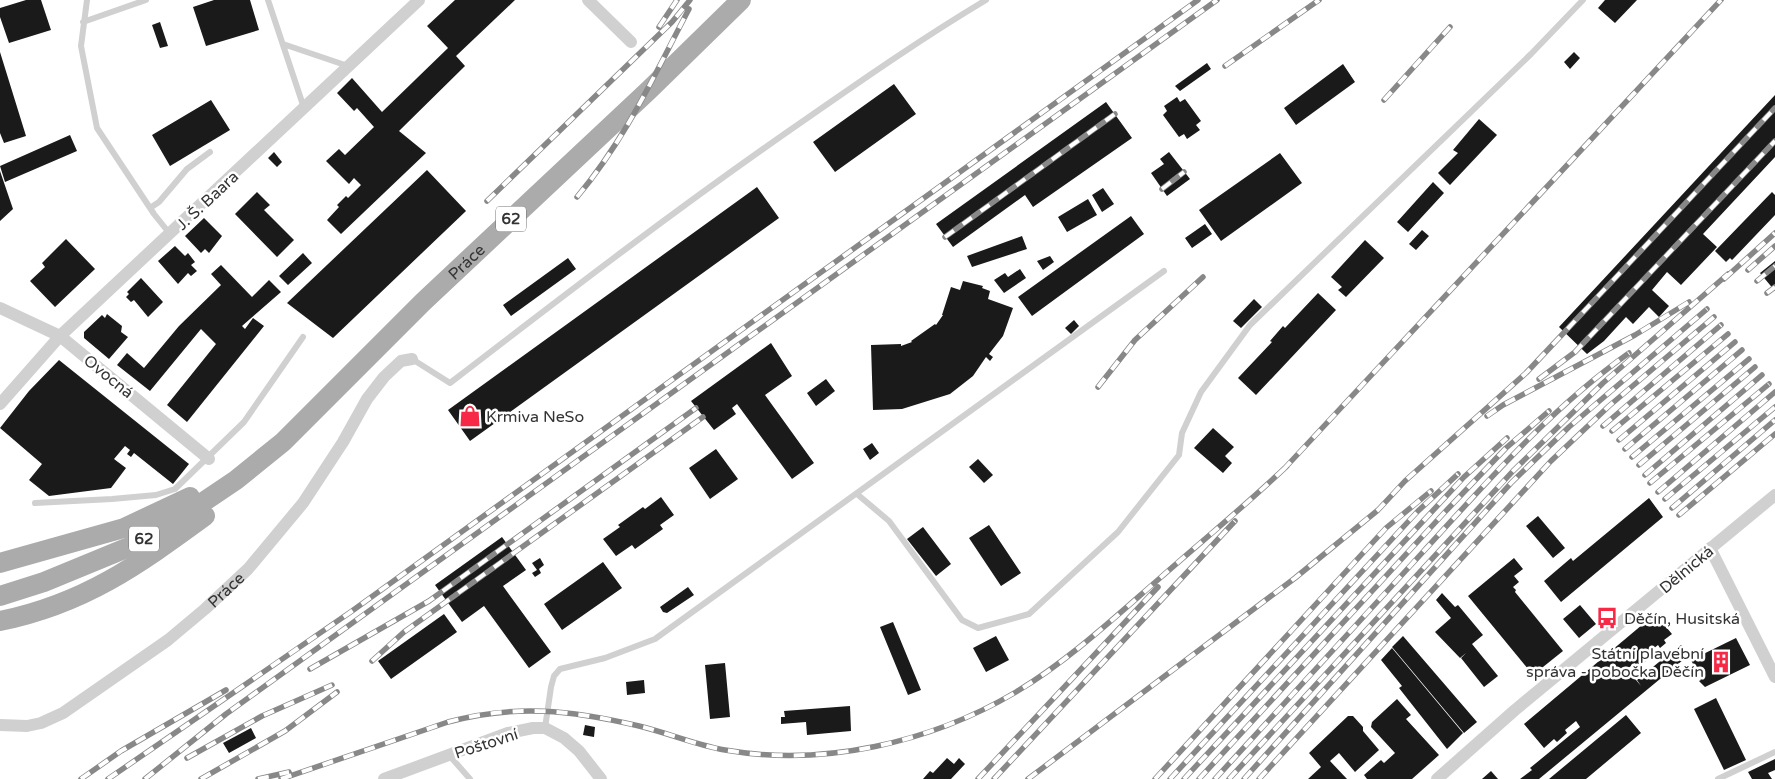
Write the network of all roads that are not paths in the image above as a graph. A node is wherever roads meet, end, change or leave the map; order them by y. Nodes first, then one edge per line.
1 (87, 0) edge
2 (146, 0) edge
3 (268, 0) edge
4 (419, 0) edge
5 (588, 0) edge
6 (741, 0) edge
7 (986, 0) edge
8 (1583, 0) edge
9 (83, 22) junction
10 (631, 42) dead end
11 (283, 44) junction
12 (349, 66) junction
13 (304, 109) junction
14 (210, 152) dead end
15 (150, 208) junction
16 (170, 234) junction
17 (1164, 271) dead end
18 (0, 308) edge
19 (60, 336) junction
20 (303, 337) dead end
21 (412, 359) joint
22 (0, 404) edge
23 (283, 442) junction
24 (209, 459) junction
25 (236, 480) junction
26 (857, 494) junction
27 (1775, 495) edge
28 (35, 503) dead end
29 (1710, 548) junction
30 (0, 563) edge
31 (0, 596) edge
32 (0, 621) edge
33 (1775, 677) edge
34 (0, 725) edge
35 (545, 728) junction
36 (1775, 752) edge
37 (449, 755) junction
38 (1441, 777) edge
39 (467, 778) edge
40 (384, 779) edge
41 (601, 779) edge
42 (1718, 779) edge

1 - 9 lane
2 - 9 lane
3 - 11 lane
4 - 12 street, J. Š. Baara
5 - 10 street
6 - 23 main road, Práce / 62
7 - 21 lane
8 - 26 lane
9 - 15 lane
11 - 12 lane
11 - 13 lane
12 - 13 street, J. Š. Baara
13 - 16 street, J. Š. Baara
14 - 15 lane
15 - 16 lane
16 - 19 street, J. Š. Baara
17 - 26 lane
18 - 19 street, Ovocná
19 - 22 street, J. Š. Baara
19 - 24 street, Ovocná
20 - 24 lane
21 - 34 street, Práce
23 - 25 main road, Práce / 62
23 - 32 main road
24 - 28 lane
25 - 30 main road
25 - 31 main road, 62
26 - 35 lane
27 - 29 street, Dělnická
29 - 33 street
29 - 38 street, Dělnická
35 - 37 street, Poštovní
35 - 41 street
36 - 42 lane
37 - 39 lane
37 - 40 street, Poštovní

